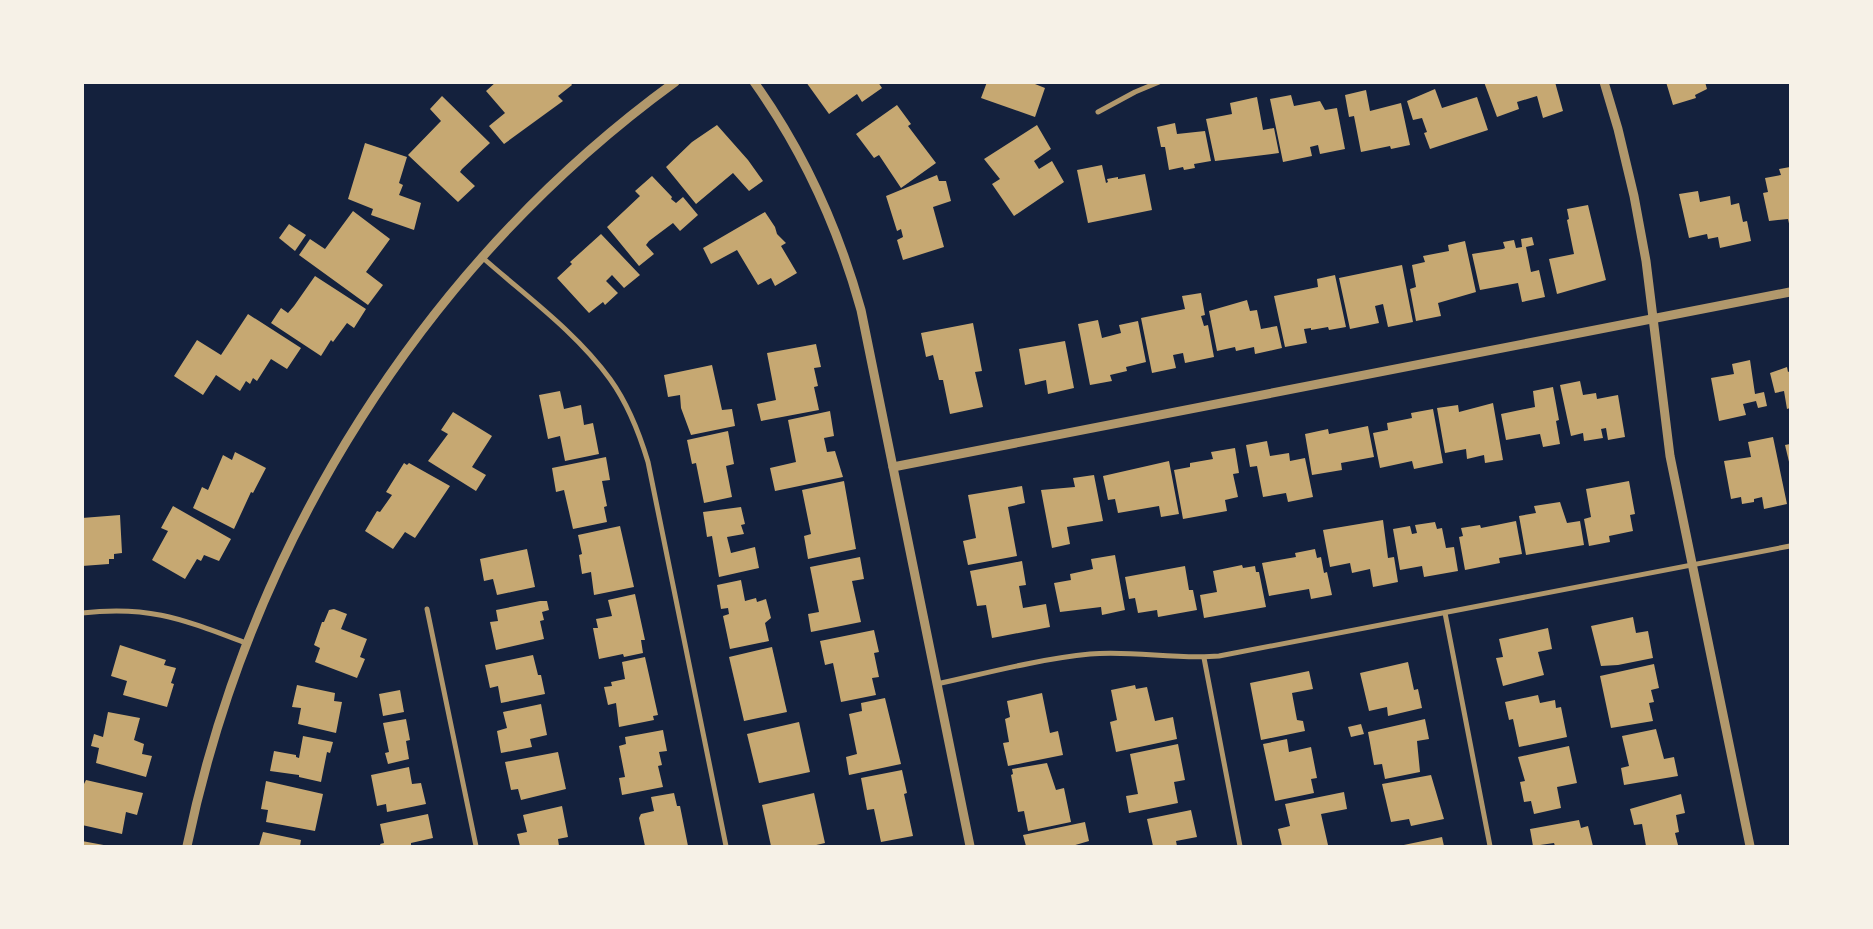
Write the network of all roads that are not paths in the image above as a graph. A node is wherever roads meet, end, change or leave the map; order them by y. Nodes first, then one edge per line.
1 (675, 82) edge
2 (754, 82) edge
3 (1159, 82) edge
4 (1604, 82) edge
5 (1098, 112) dead end
6 (483, 258) junction
7 (1790, 292) edge
8 (1653, 319) junction
9 (894, 467) junction
10 (1790, 546) edge
11 (1692, 565) junction
12 (427, 609) dead end
13 (82, 613) edge
14 (1445, 613) junction
15 (246, 643) junction
16 (1204, 658) junction
17 (937, 684) junction
18 (187, 846) edge
19 (476, 846) edge
20 (726, 846) edge
21 (970, 846) edge
22 (1240, 846) edge
23 (1490, 846) edge
24 (1750, 846) edge

1 - 6 street
2 - 9 street
3 - 5 street
4 - 8 street
6 - 15 street
6 - 20 street
7 - 8 street
8 - 9 street
8 - 11 street
9 - 17 street
10 - 11 street
11 - 14 street
11 - 24 street
12 - 19 street
13 - 15 street
14 - 16 street
14 - 23 street
15 - 18 street
16 - 17 street
16 - 22 street
17 - 21 street

